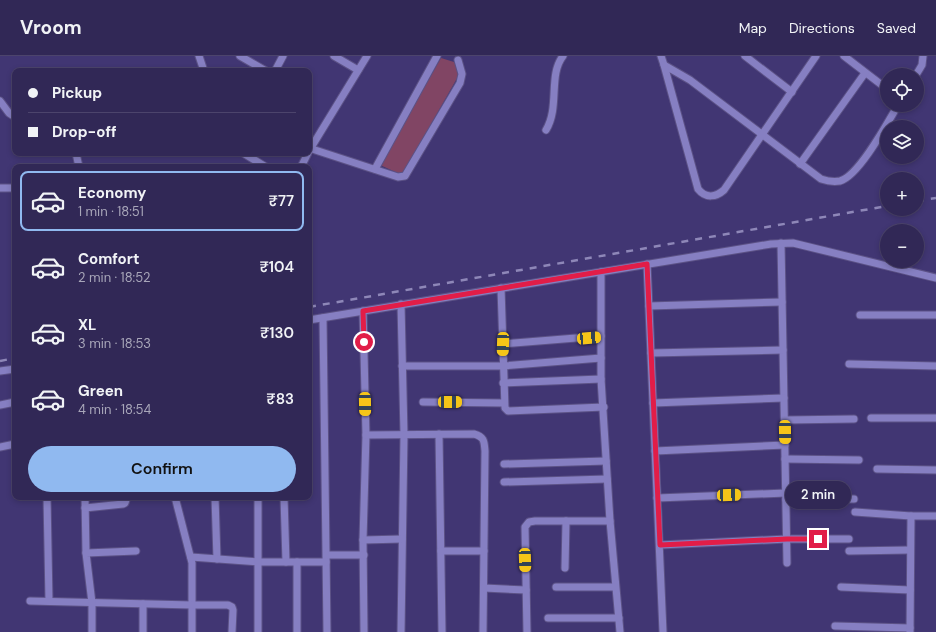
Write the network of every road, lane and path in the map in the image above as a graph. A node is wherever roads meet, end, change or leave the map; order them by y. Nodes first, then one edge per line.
1 (199, 56) edge
2 (240, 56) edge
3 (283, 56) edge
4 (334, 56) edge
5 (367, 56) edge
6 (437, 56) edge
7 (451, 56) edge
8 (563, 56) edge
9 (661, 56) edge
10 (745, 56) edge
11 (816, 56) edge
12 (844, 56) edge
13 (922, 56) edge
14 (458, 58) edge
15 (664, 65) junction
16 (203, 68) edge
17 (261, 68) edge
18 (277, 68) edge
19 (920, 68) edge
20 (358, 70) junction
21 (866, 73) junction
22 (880, 84) edge
23 (792, 92) junction
24 (0, 101) edge
25 (894, 112) edge
26 (12, 114) edge
27 (546, 130) dead end
28 (762, 134) junction
29 (312, 145) edge
30 (312, 151) edge
31 (248, 156) edge
32 (261, 164) edge
33 (800, 164) junction
34 (375, 169) junction
35 (0, 188) edge
36 (12, 188) edge
37 (781, 243) junction
38 (647, 264) junction
39 (601, 272) junction
40 (936, 278) edge
41 (501, 288) junction
42 (782, 302) junction
43 (401, 304) junction
44 (649, 306) junction
45 (363, 311) junction
46 (860, 315) dead end
47 (936, 315) edge
48 (323, 318) junction
49 (312, 320) edge
50 (601, 336) junction
51 (503, 344) junction
52 (783, 350) junction
53 (651, 353) junction
54 (601, 358) junction
55 (850, 364) dead end
56 (402, 366) junction
57 (503, 366) junction
58 (936, 366) edge
59 (12, 369) edge
60 (0, 371) edge
61 (601, 379) junction
62 (503, 383) junction
63 (784, 398) junction
64 (423, 402) dead end
65 (653, 402) junction
66 (12, 403) edge
67 (504, 403) junction
68 (0, 405) edge
69 (604, 407) junction
70 (871, 418) dead end
71 (936, 418) edge
72 (854, 419) dead end
73 (784, 420) junction
74 (439, 434) junction
75 (366, 435) junction
76 (404, 435) junction
77 (785, 444) junction
78 (12, 445) edge
79 (0, 447) edge
80 (655, 450) junction
81 (785, 459) junction
82 (858, 460) dead end
83 (606, 461) junction
84 (504, 464) dead end
85 (877, 469) dead end
86 (936, 470) edge
87 (607, 479) junction
88 (504, 482) dead end
89 (786, 496) junction
90 (657, 498) junction
91 (854, 499) dead end
92 (47, 500) edge
93 (85, 500) edge
94 (126, 500) edge
95 (176, 500) edge
96 (215, 500) edge
97 (258, 500) edge
98 (284, 500) edge
99 (85, 508) junction
100 (855, 512) dead end
101 (911, 516) junction
102 (936, 516) edge
103 (566, 521) junction
104 (610, 521) junction
105 (402, 539) junction
106 (787, 539) junction
107 (849, 539) dead end
108 (363, 540) junction
109 (660, 545) junction
110 (910, 550) junction
111 (136, 551) dead end
112 (441, 551) junction
113 (484, 551) junction
114 (849, 551) dead end
115 (86, 553) junction
116 (364, 555) junction
117 (191, 557) junction
118 (217, 559) junction
119 (326, 559) junction
120 (258, 562) junction
121 (286, 562) junction
122 (297, 562) junction
123 (787, 562) dead end
124 (566, 568) dead end
125 (556, 587) dead end
126 (615, 587) junction
127 (841, 587) dead end
128 (484, 588) junction
129 (526, 590) junction
130 (910, 590) junction
131 (30, 601) dead end
132 (49, 602) junction
133 (92, 603) junction
134 (143, 604) junction
135 (192, 605) junction
136 (548, 618) dead end
137 (619, 618) junction
138 (836, 626) dead end
139 (910, 630) edge
140 (92, 632) edge
141 (143, 632) edge
142 (192, 632) edge
143 (232, 632) edge
144 (258, 632) edge
145 (297, 632) edge
146 (327, 632) edge
147 (364, 632) edge
148 (401, 632) edge
149 (442, 632) edge
150 (484, 632) edge
151 (527, 632) edge
152 (620, 632) edge
153 (663, 632) edge

1 - 16 street
2 - 17 street
3 - 18 street
4 - 20 street
5 - 20 street
6 - 34 street
7 - 14 street
8 - 27 street
9 - 15 street
10 - 23 street
11 - 23 street
12 - 21 street
13 - 19 street
14 - 34 street
15 - 28 street
15 - 28 street
20 - 29 street
21 - 22 street
21 - 33 street
23 - 28 street
24 - 26 street
25 - 33 street
28 - 33 street
30 - 34 street
31 - 32 street
35 - 36 street
37 - 38 street
37 - 40 street
37 - 42 street
38 - 39 street
38 - 44 street
39 - 41 street
39 - 50 street
41 - 43 street
41 - 51 street
42 - 44 street
42 - 52 street
43 - 45 street
43 - 56 street
44 - 53 street
45 - 48 street
45 - 75 street
46 - 47 street
48 - 49 street
48 - 119 street
50 - 51 street
50 - 54 street
51 - 57 street
52 - 53 street
52 - 63 street
53 - 65 street
54 - 57 street
54 - 61 street
55 - 58 street
56 - 57 street
56 - 76 street
57 - 62 street
59 - 60 street
61 - 62 street
61 - 69 street
62 - 67 street
63 - 65 street
63 - 73 street
64 - 67 street
65 - 80 street
66 - 68 street
67 - 69 street
69 - 83 street
70 - 71 street
72 - 73 street
73 - 77 street
74 - 76 street
74 - 112 street
74 - 113 street
75 - 76 street
75 - 108 street
76 - 105 street
77 - 80 street
77 - 81 street
78 - 79 street
80 - 90 street
81 - 82 street
81 - 89 street
83 - 84 street
83 - 87 street
85 - 86 street
87 - 88 street
87 - 104 street
89 - 90 street
89 - 91 street
89 - 106 street
90 - 109 street
92 - 132 street
93 - 99 street
94 - 99 street
95 - 117 street
96 - 118 street
97 - 120 street
98 - 121 street
99 - 115 street
100 - 101 street
101 - 102 street
101 - 110 street
103 - 104 street
103 - 124 street
103 - 129 street
104 - 126 street
105 - 108 street
105 - 148 street
106 - 107 street
106 - 109 street
106 - 123 street
108 - 116 street
109 - 153 street
110 - 114 street
110 - 130 street
111 - 115 street
112 - 113 street
112 - 149 street
113 - 128 street
115 - 133 street
116 - 119 street
116 - 147 street
117 - 118 street
117 - 135 street
118 - 120 street
119 - 122 street
119 - 146 street
120 - 121 street
120 - 144 street
121 - 122 street
122 - 145 street
125 - 126 street
126 - 137 street
127 - 130 street
128 - 129 street
128 - 150 street
129 - 151 street
130 - 139 street
131 - 132 street
132 - 133 street
133 - 134 street
133 - 140 street
134 - 135 street
134 - 141 street
135 - 142 street
135 - 143 street
136 - 137 street
137 - 152 street
138 - 139 street

